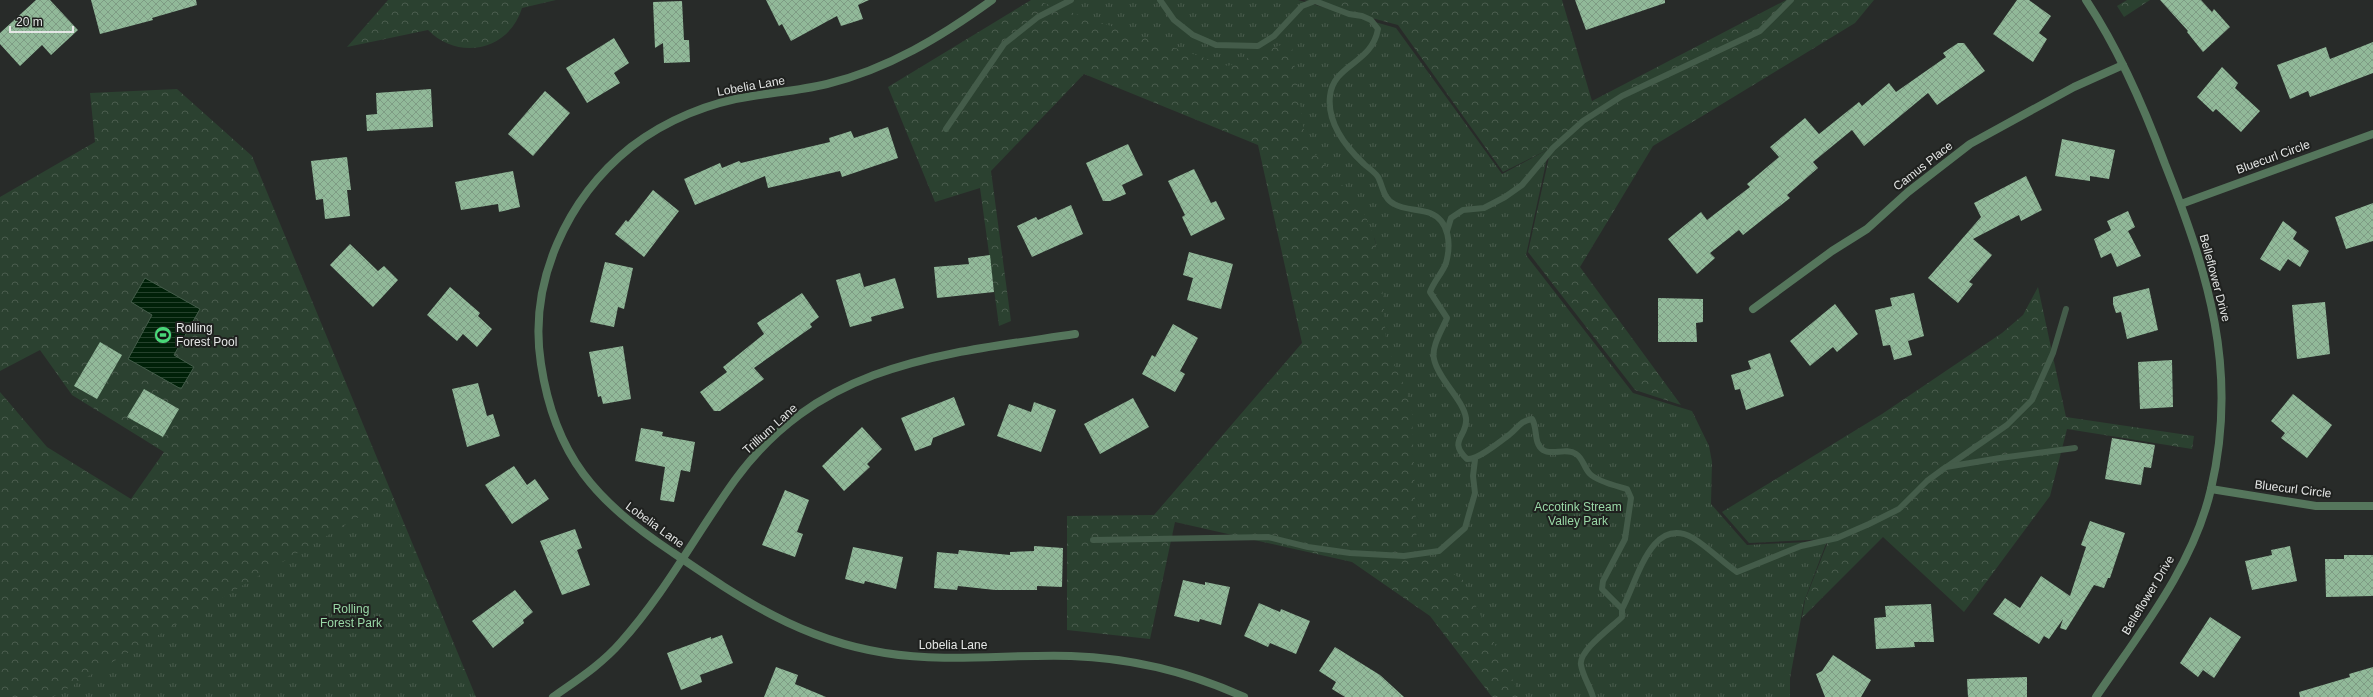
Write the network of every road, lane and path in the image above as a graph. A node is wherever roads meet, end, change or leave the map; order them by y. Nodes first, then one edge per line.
1 (992, 0) edge
2 (2086, 0) edge
3 (2123, 65) junction
4 (2373, 134) edge
5 (2181, 204) junction
6 (1753, 309) dead end
7 (1075, 334) dead end
8 (2211, 489) junction
9 (2373, 506) edge
10 (682, 559) junction
11 (553, 697) edge
12 (1244, 697) edge
13 (2096, 697) edge

1 - 10 street, Lobelia Lane
2 - 3 street, Belleflower Drive
3 - 5 street, Belleflower Drive
3 - 6 street, Camus Place
4 - 5 street, Bluecurl Circle
5 - 8 street, Belleflower Drive
7 - 10 street, Trillium Lane
8 - 9 street, Bluecurl Circle
8 - 13 street, Belleflower Drive
10 - 11 street, Trillium Lane
10 - 12 street, Lobelia Lane

